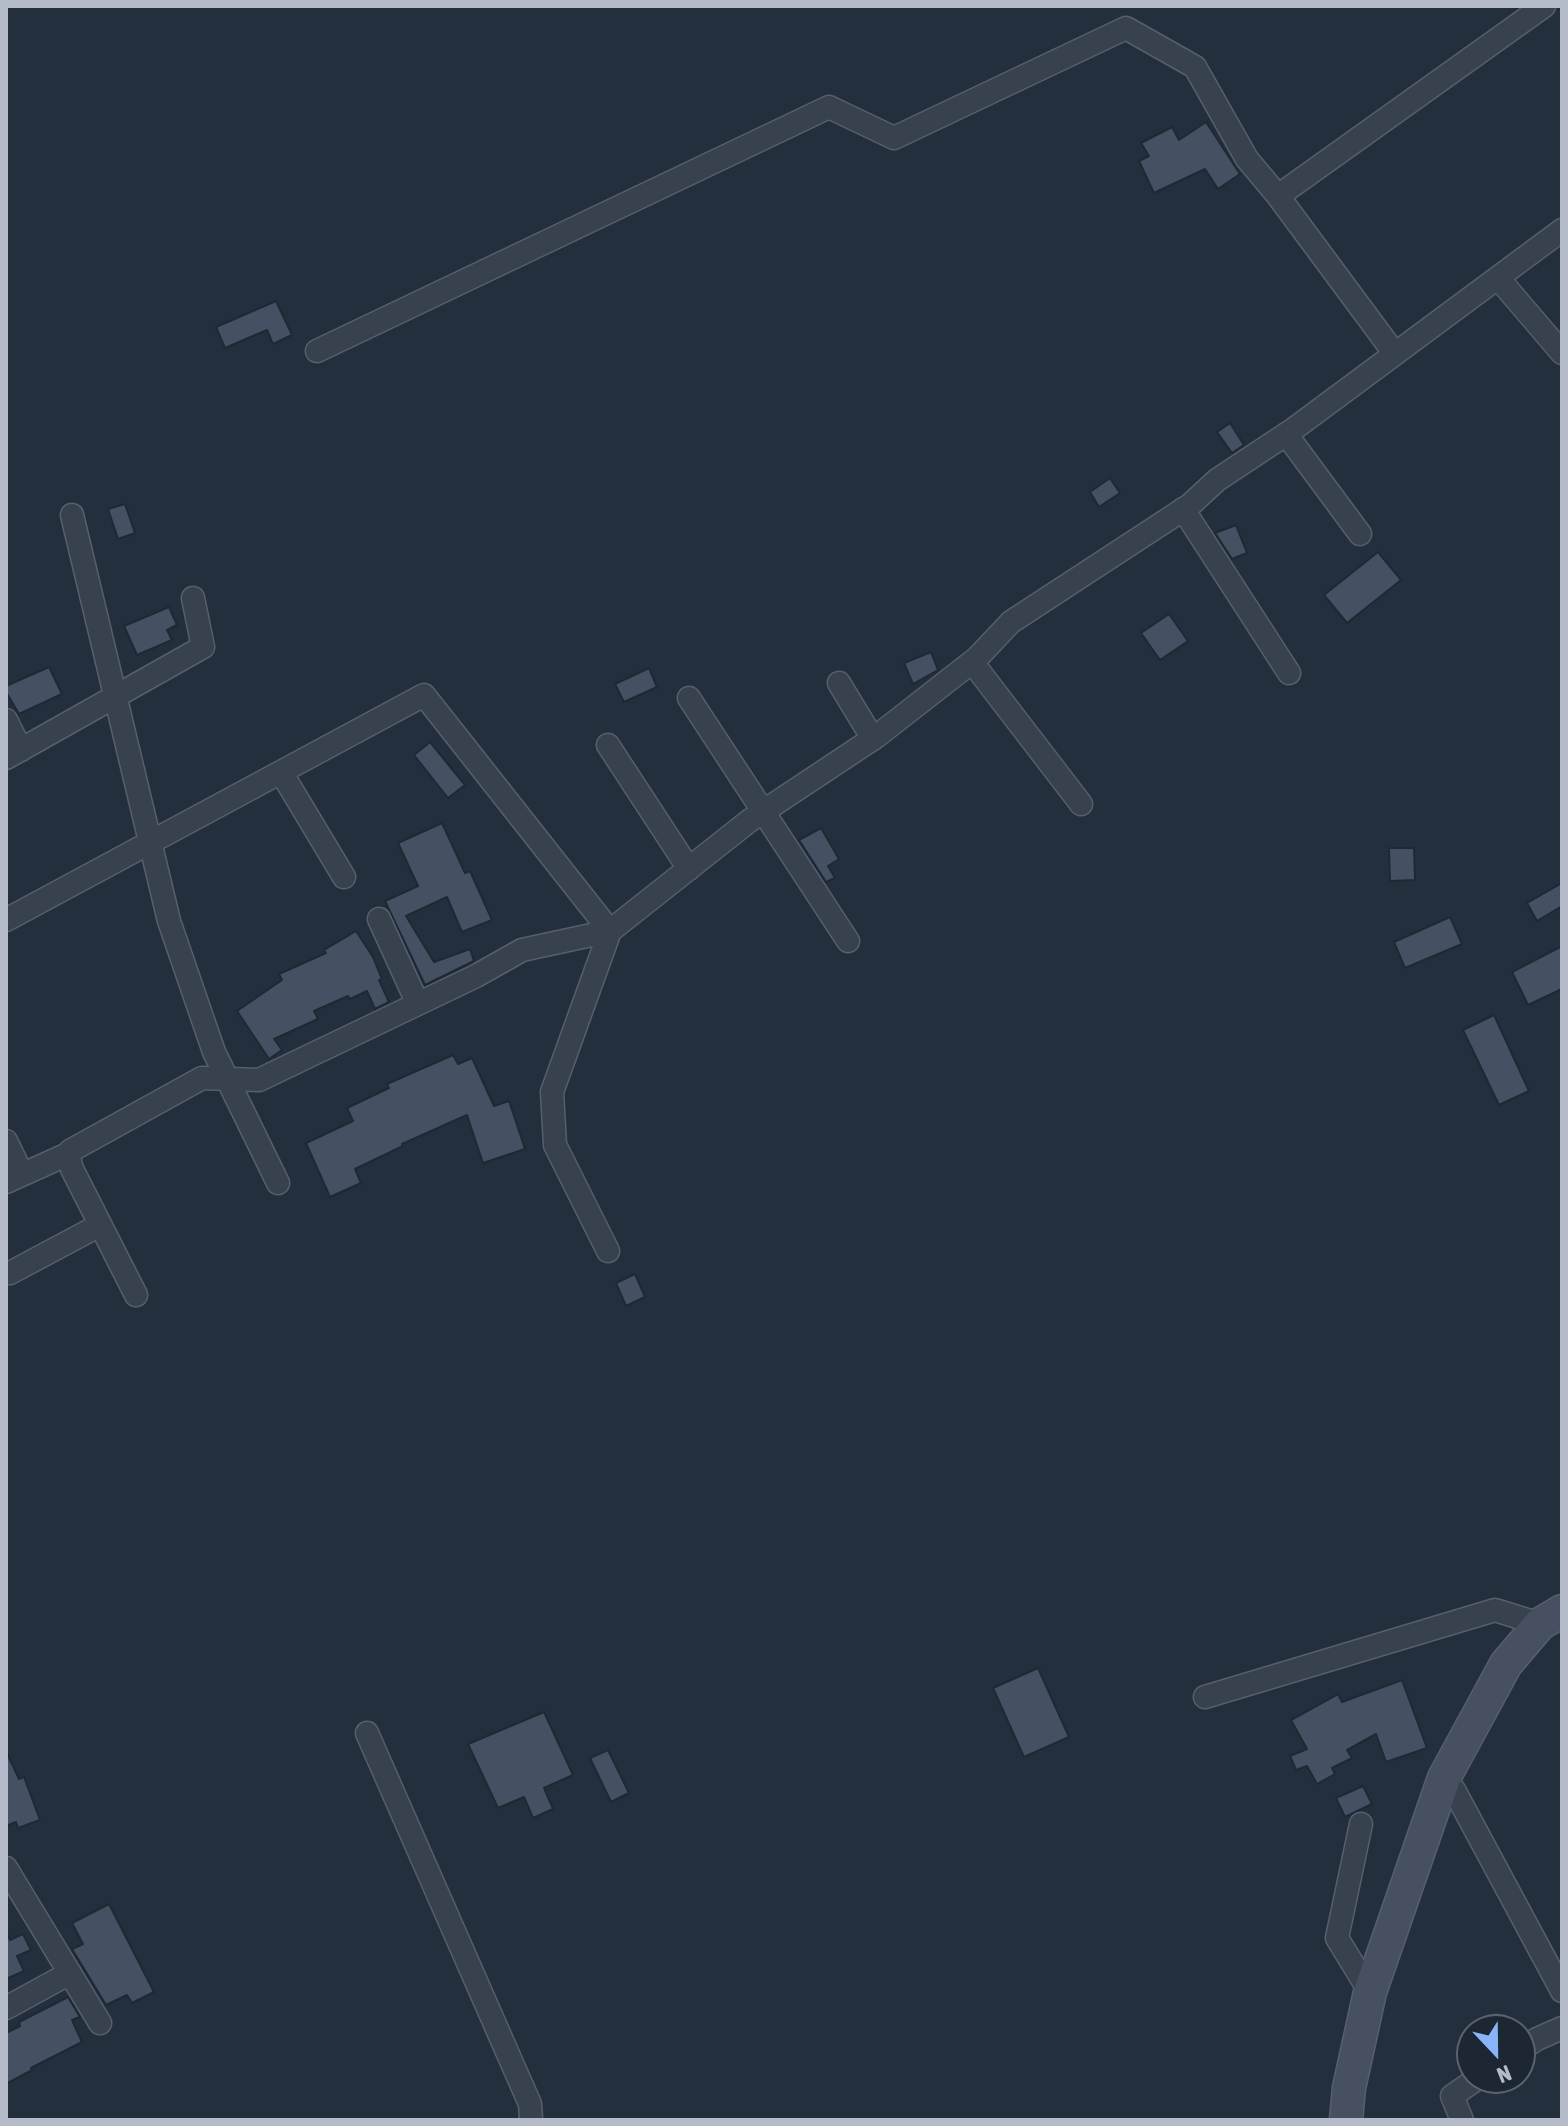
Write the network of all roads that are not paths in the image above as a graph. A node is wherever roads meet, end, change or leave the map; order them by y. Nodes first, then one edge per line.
1 (1544, 6) edge
2 (1278, 196) junction
3 (1562, 230) edge
4 (1498, 278) junction
5 (317, 351) dead end
6 (1562, 353) edge
7 (1395, 354) junction
8 (1286, 434) junction
9 (1183, 509) junction
10 (72, 515) dead end
11 (1360, 534) dead end
12 (193, 598) dead end
13 (972, 662) junction
14 (1289, 673) dead end
15 (839, 683) dead end
16 (116, 696) junction
17 (689, 698) dead end
18 (6, 720) edge
19 (873, 739) junction
20 (608, 745) dead end
21 (13, 754) edge
22 (281, 772) junction
23 (1081, 804) dead end
24 (763, 812) junction
25 (151, 842) junction
26 (689, 869) junction
27 (344, 877) dead end
28 (379, 919) dead end
29 (6, 920) edge
30 (610, 931) junction
31 (848, 941) dead end
32 (417, 1002) junction
33 (229, 1080) junction
34 (6, 1141) edge
35 (68, 1154) junction
36 (14, 1178) edge
37 (278, 1183) dead end
38 (100, 1225) junction
39 (608, 1251) dead end
40 (10, 1273) dead end
41 (136, 1295) dead end
42 (1551, 1618) edge
43 (1205, 1697) dead end
44 (367, 1733) dead end
45 (1444, 1778) junction
46 (1361, 1824) dead end
47 (6, 1868) edge
48 (70, 1973) junction
49 (1562, 1991) edge
50 (1370, 1992) junction
51 (6, 2008) edge
52 (100, 2023) dead end
53 (1562, 2028) edge
54 (1536, 2040) edge
55 (1456, 2093) edge
56 (531, 2120) edge
57 (1346, 2120) edge
58 (1462, 2120) edge

1 - 2 street
2 - 5 street
2 - 7 street
3 - 4 street
4 - 6 street
4 - 7 street
7 - 8 street
8 - 9 street
8 - 11 street
9 - 13 street
9 - 14 street
10 - 16 street
12 - 16 street
13 - 19 street
13 - 23 street
15 - 19 street
16 - 21 street
16 - 25 street
17 - 24 street
18 - 21 street
19 - 24 street
20 - 26 street
22 - 25 street
22 - 27 street
22 - 30 street
24 - 26 street
24 - 31 street
25 - 29 street
25 - 33 street
26 - 30 street
28 - 32 street
30 - 32 street
30 - 39 street
32 - 33 street
33 - 35 street
33 - 37 street
34 - 36 street
35 - 36 street
35 - 38 street
38 - 40 street
38 - 41 street
42 - 43 street
42 - 45 main road
44 - 56 street
45 - 49 street
45 - 50 main road
46 - 50 street
47 - 48 street
48 - 51 street
48 - 52 street
50 - 57 main road
53 - 54 street
55 - 58 street

